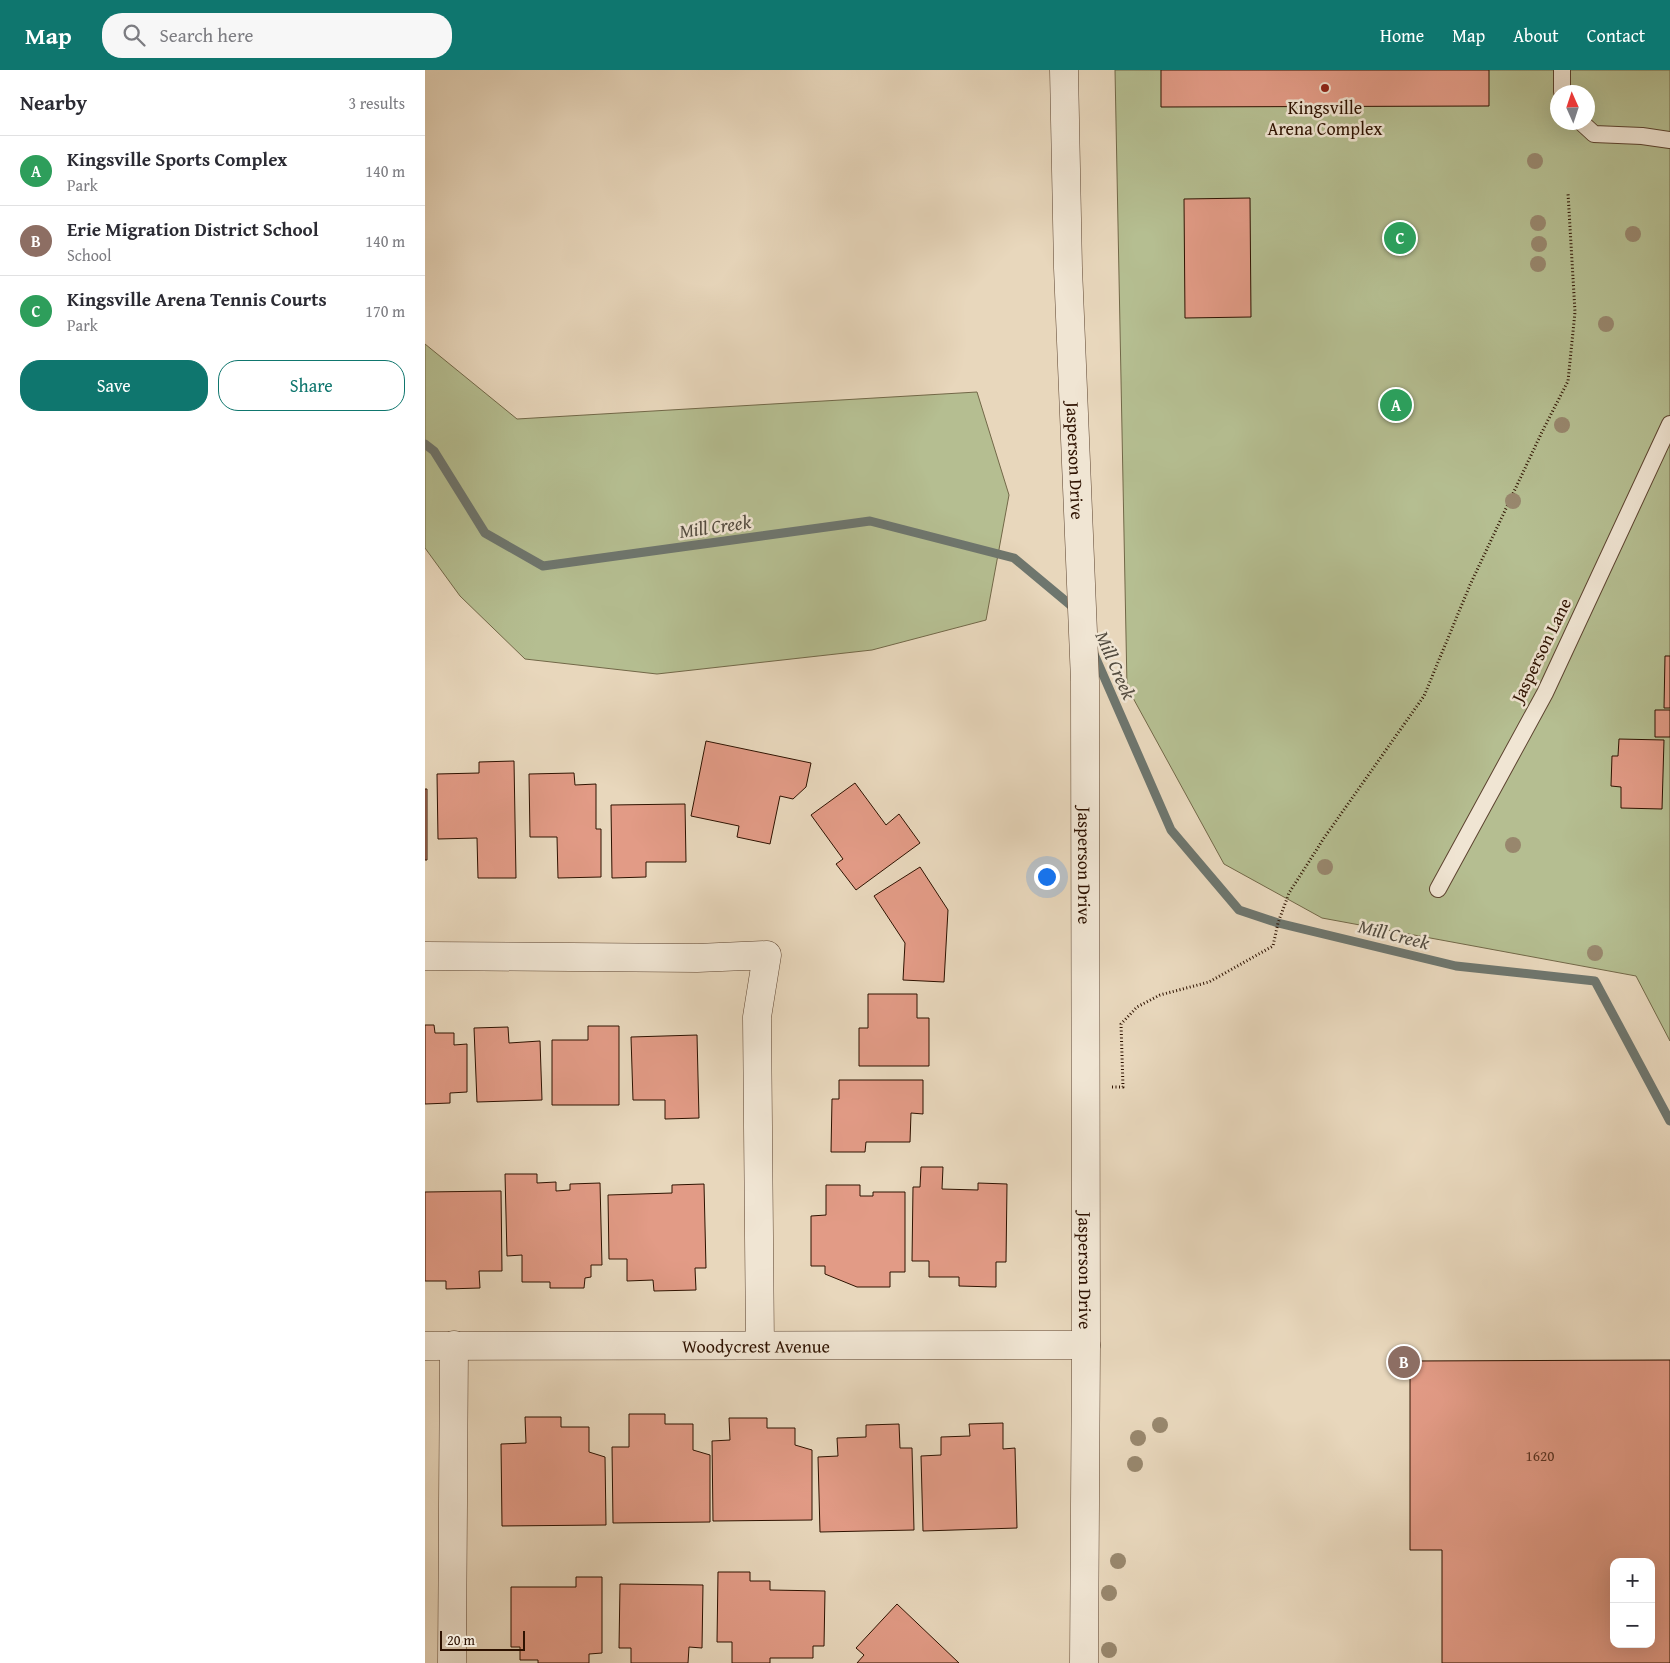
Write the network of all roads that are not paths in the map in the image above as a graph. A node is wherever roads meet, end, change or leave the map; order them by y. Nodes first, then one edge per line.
1 (1064, 70) edge
2 (1562, 70) edge
3 (1562, 85) edge
4 (1590, 130) edge
5 (1670, 140) edge
6 (1670, 424) edge
7 (1438, 889) dead end
8 (425, 956) edge
9 (759, 1345) junction
10 (1087, 1345) junction
11 (425, 1346) edge
12 (454, 1346) junction
13 (453, 1663) edge
14 (1085, 1663) edge

1 - 10 street, Jasperson Drive
2 - 3 lane
4 - 5 lane
6 - 7 lane, Jasperson Lane
8 - 9 street
9 - 10 street, Woodycrest Avenue
9 - 12 street, Woodycrest Avenue
10 - 14 street, Jasperson Drive
11 - 12 street, Woodycrest Avenue
12 - 13 street

